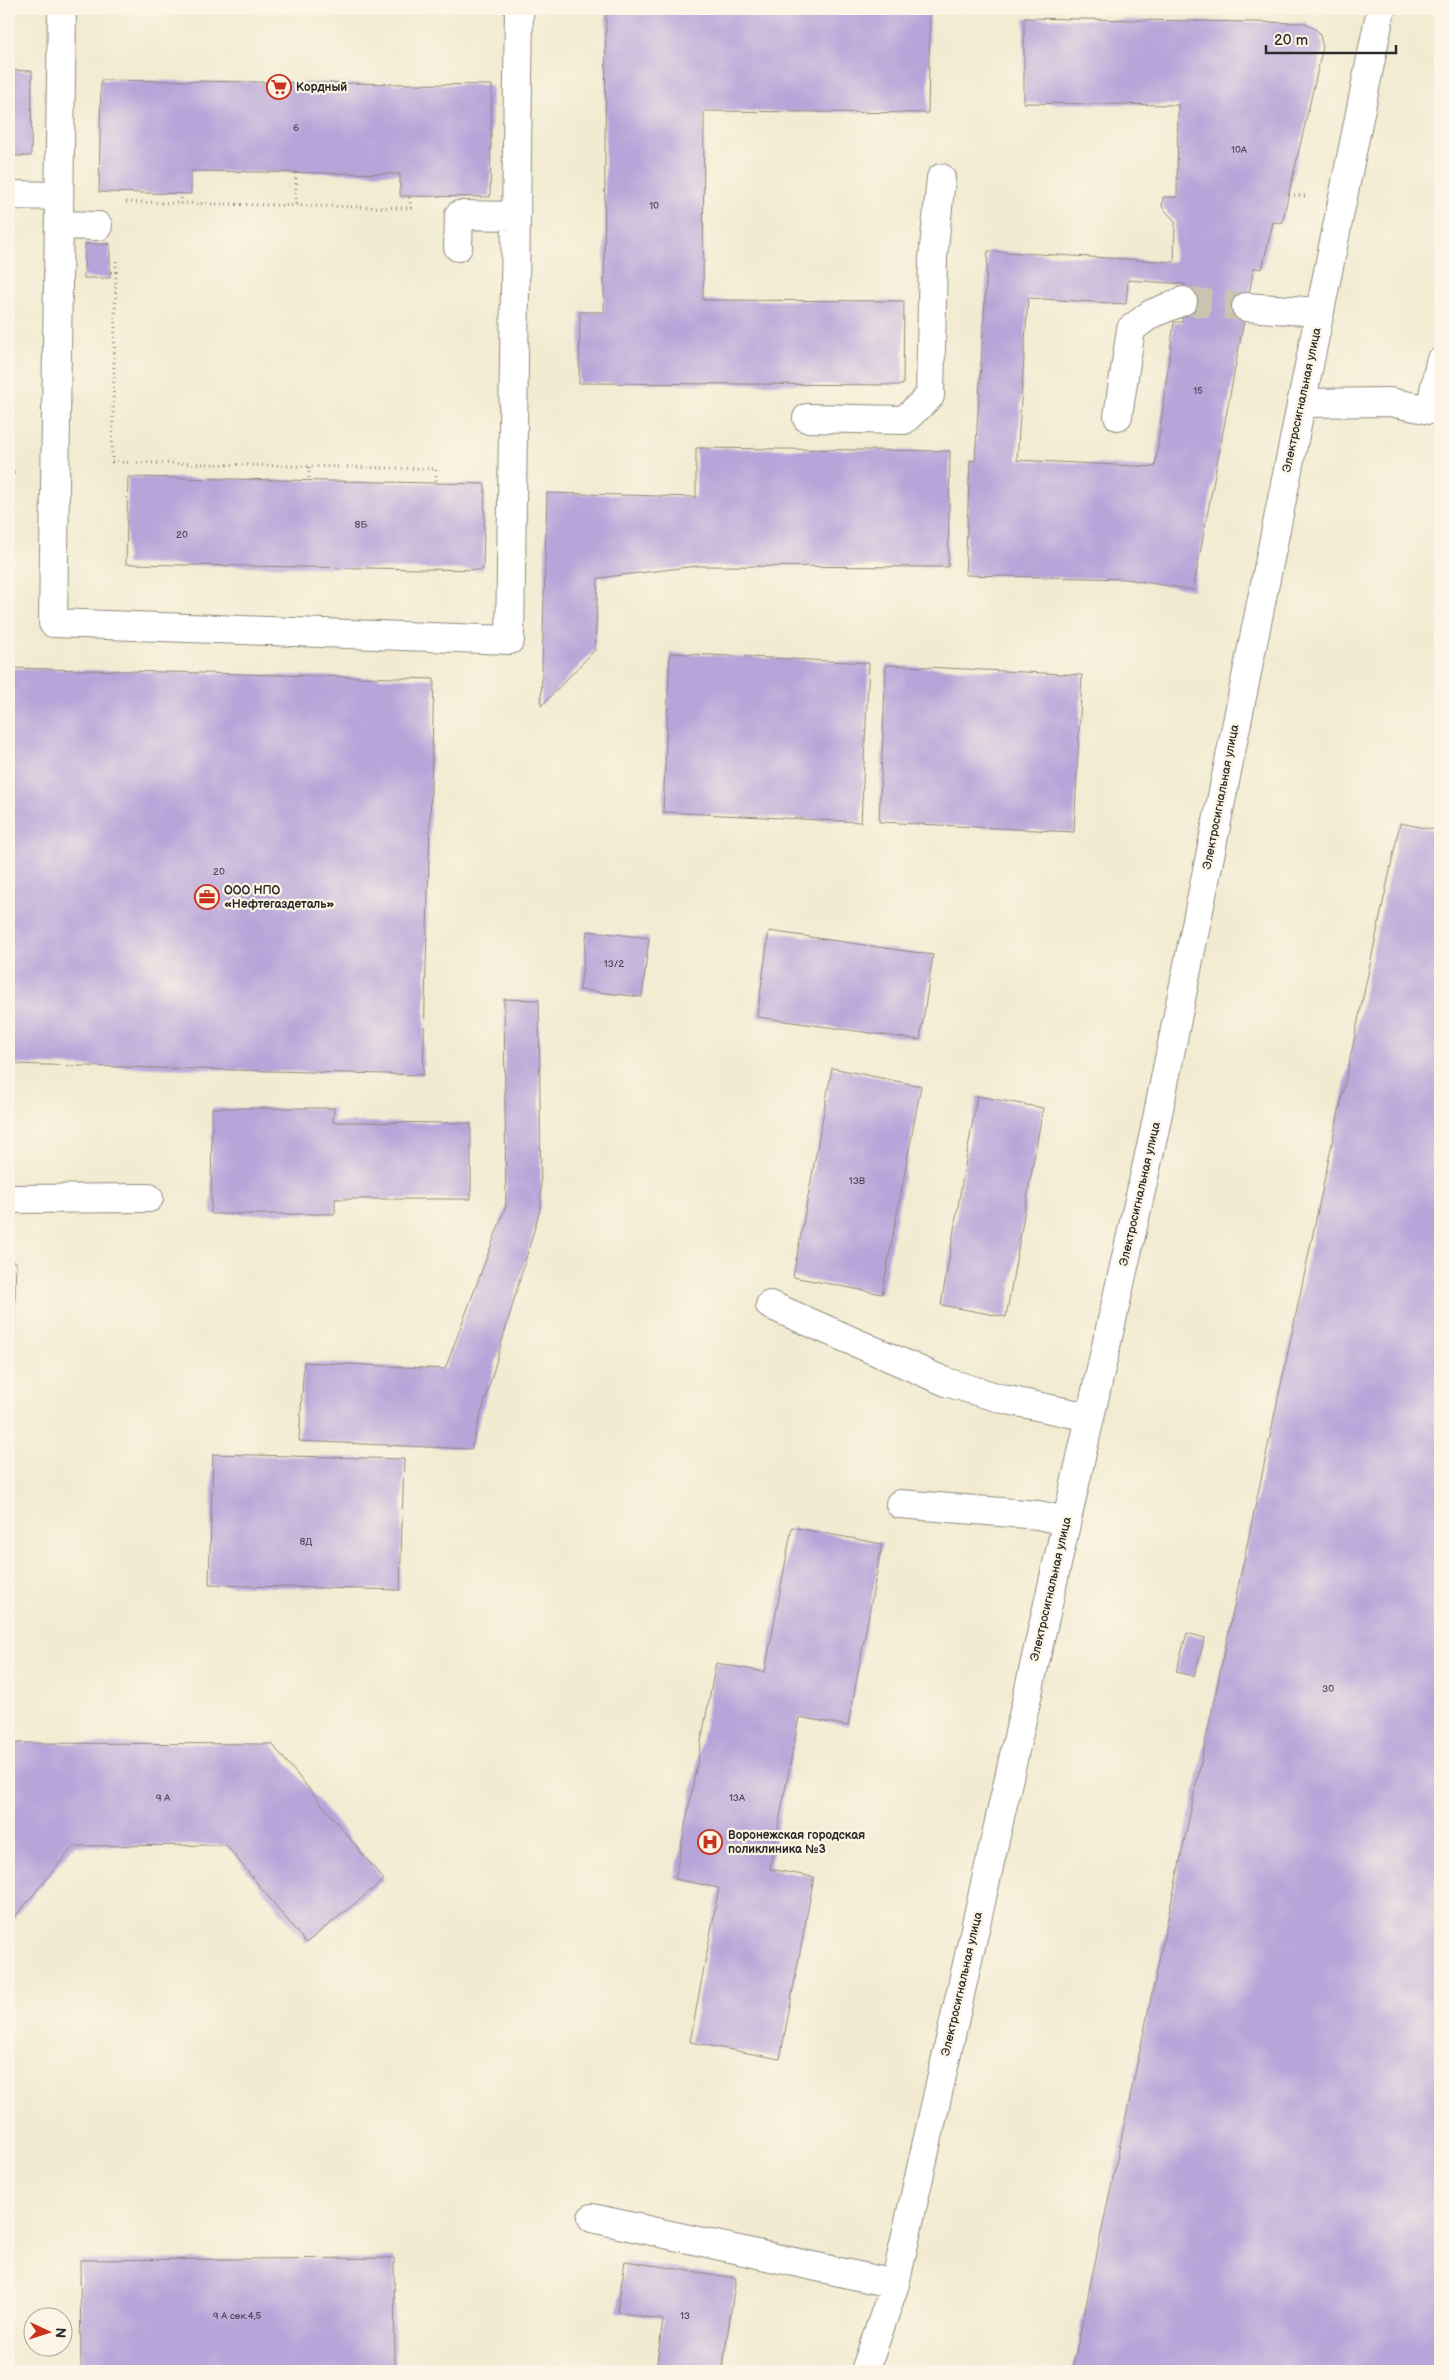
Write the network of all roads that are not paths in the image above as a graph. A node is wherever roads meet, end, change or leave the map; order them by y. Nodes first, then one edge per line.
1 (62, 9) edge
2 (519, 9) edge
3 (1381, 9) edge
4 (941, 178) dead end
5 (9, 195) edge
6 (59, 196) junction
7 (516, 216) junction
8 (59, 225) junction
9 (98, 226) dead end
10 (458, 247) dead end
11 (1184, 302) tunnel mouth
12 (1246, 307) tunnel mouth
13 (1320, 312) junction
14 (1440, 362) edge
15 (1301, 403) junction
16 (1118, 416) dead end
17 (807, 418) dead end
18 (149, 1198) dead end
19 (9, 1199) edge
20 (770, 1305) dead end
21 (1089, 1417) junction
22 (900, 1504) dead end
23 (1066, 1521) junction
24 (592, 2218) dead end
25 (895, 2284) junction
26 (865, 2371) edge

1 - 6 street
2 - 7 street
3 - 13 street, Электросигнальная улица
4 - 17 street
5 - 6 street
6 - 8 street
7 - 8 street
7 - 10 street
8 - 9 street
11 - 16 street
12 - 13 street
13 - 15 street, Электросигнальная улица
14 - 15 street
15 - 21 street, Электросигнальная улица
18 - 19 street
20 - 21 street
21 - 23 street, Электросигнальная улица
22 - 23 street
23 - 25 street, Электросигнальная улица
24 - 25 street
25 - 26 street, Электросигнальная улица

